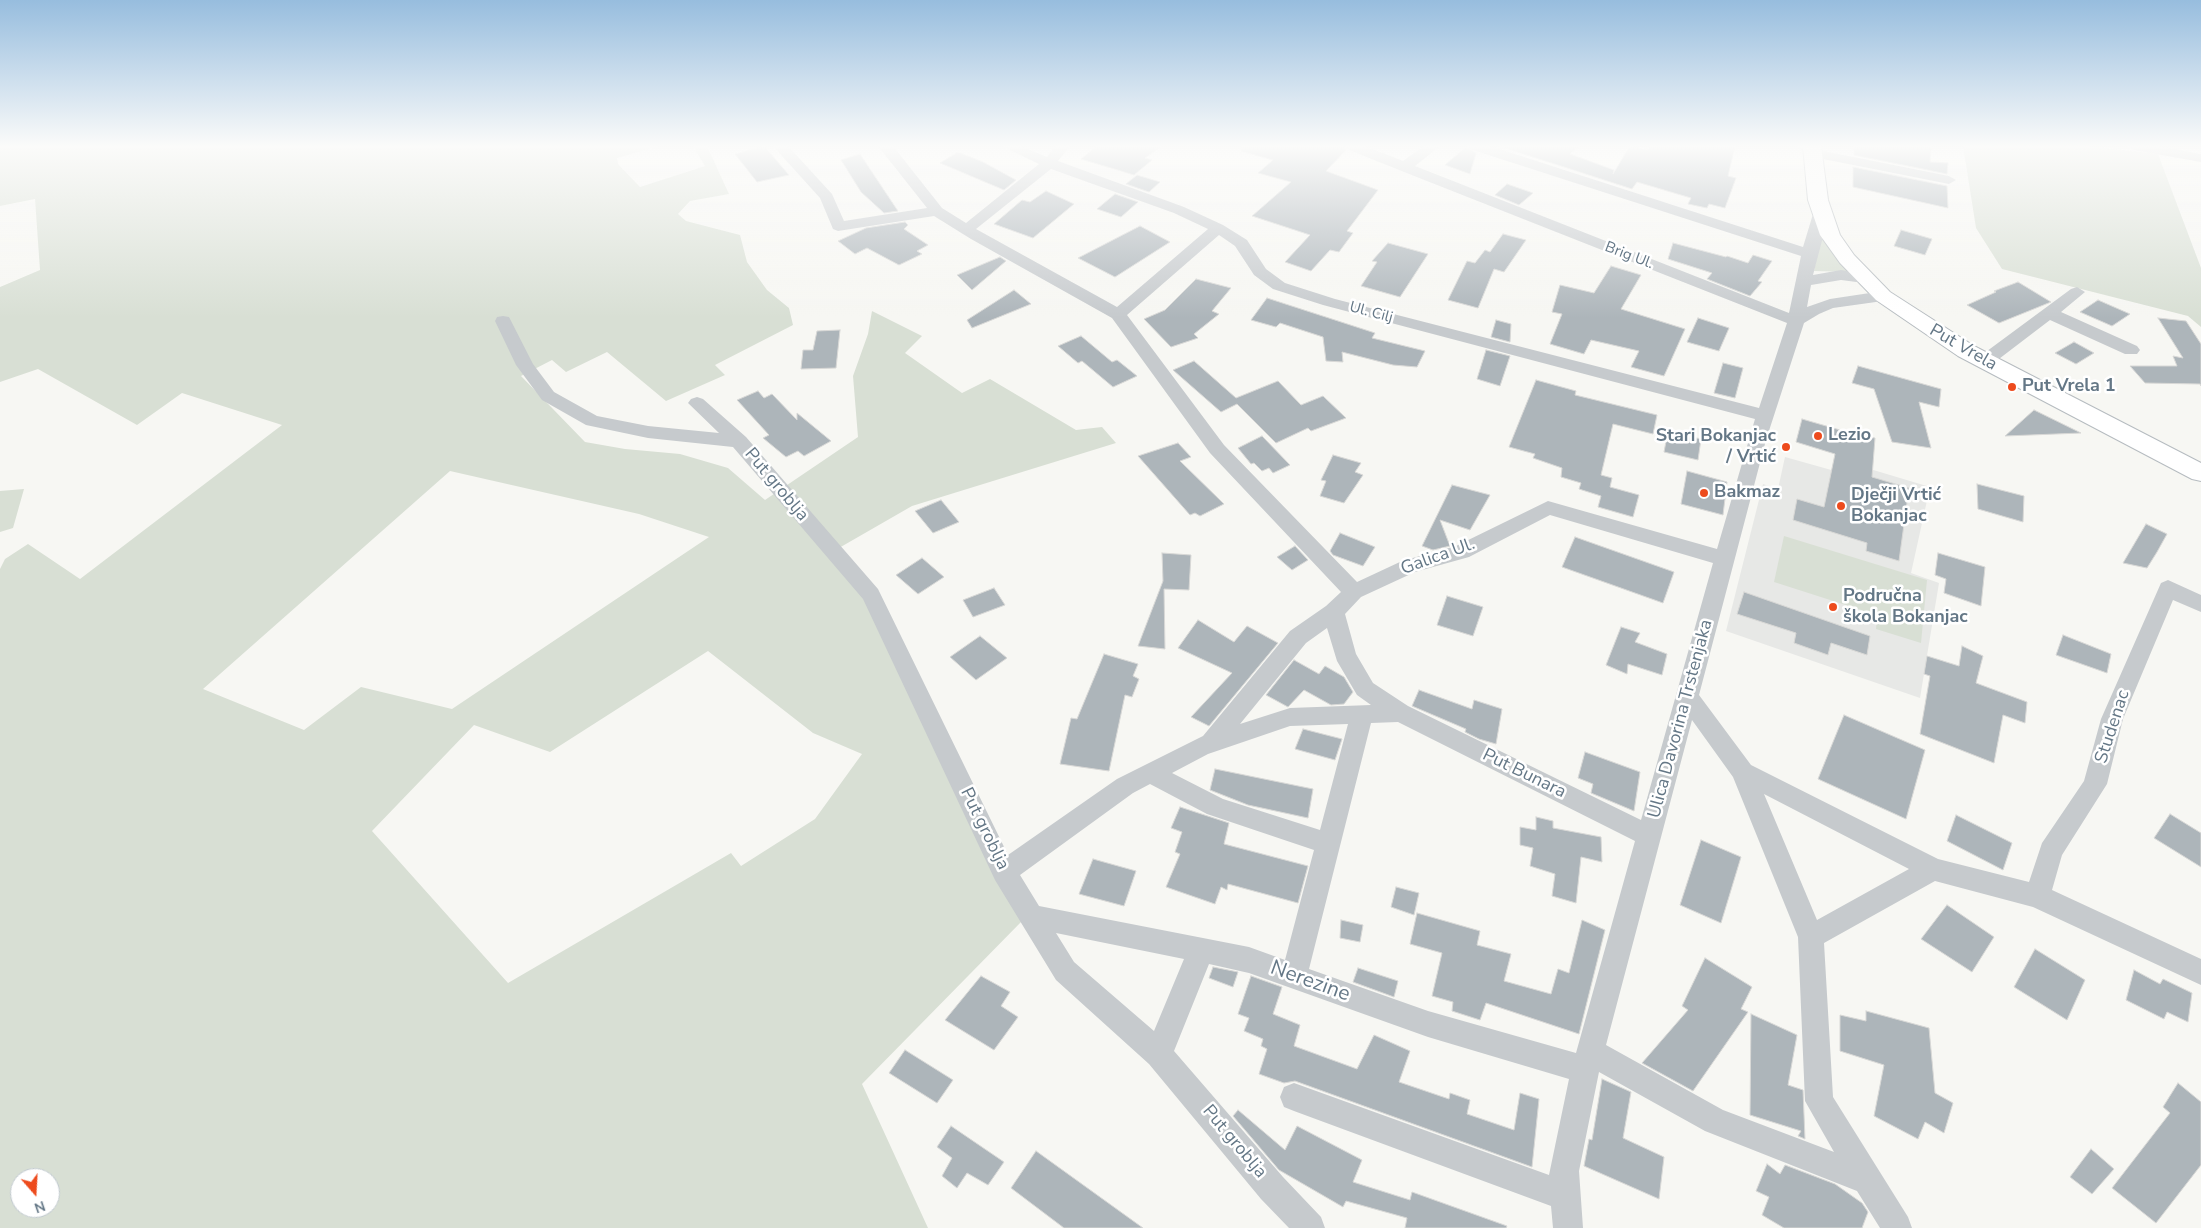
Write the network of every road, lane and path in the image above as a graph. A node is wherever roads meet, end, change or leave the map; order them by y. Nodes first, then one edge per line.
1 (829, 203) edge
2 (930, 203) edge
3 (999, 203) edge
4 (1161, 203) edge
5 (1496, 203) edge
6 (1652, 203) edge
7 (1819, 203) edge
8 (936, 211) junction
9 (1821, 214) junction
10 (1218, 228) junction
11 (966, 230) junction
12 (1809, 254) junction
13 (1864, 278) junction
14 (1803, 281) junction
15 (2077, 292) dead end
16 (1883, 296) junction
17 (2049, 313) junction
18 (1118, 314) junction
19 (503, 321) dead end
20 (1796, 321) junction
21 (2131, 350) dead end
22 (1985, 361) junction
23 (697, 402) dead end
24 (1764, 415) junction
25 (739, 441) junction
26 (2201, 473) edge
27 (1725, 560) junction
28 (1354, 592) junction
29 (2201, 604) edge
30 (1334, 612) junction
31 (1687, 696) junction
32 (1400, 712) junction
33 (1362, 714) junction
34 (1211, 743) junction
35 (1743, 772) junction
36 (1150, 773) junction
37 (1648, 834) junction
38 (1328, 844) junction
39 (1933, 869) junction
40 (1004, 872) junction
41 (2037, 896) junction
42 (1030, 916) junction
43 (1810, 937) junction
44 (1200, 950) junction
45 (2201, 972) edge
46 (1294, 976) junction
47 (1159, 1054) junction
48 (1588, 1061) junction
49 (1294, 1097) dead end
50 (1867, 1180) junction
51 (1566, 1196) junction
52 (1310, 1228) edge
53 (1568, 1228) edge
54 (1897, 1228) edge

1 - 8 street
2 - 8 street
3 - 11 street
4 - 10 street, Ul. Cilj
5 - 20 street, Brig Ul.
6 - 12 street
7 - 9 main road, Put Vrela
8 - 11 street
9 - 12 street, Ulica Davorina Trstenjaka
9 - 13 main road, Put Vrela
10 - 18 street
10 - 24 street, Ul. Cilj
11 - 18 street
12 - 14 street, Ulica Davorina Trstenjaka
13 - 14 street
13 - 16 main road, Put Vrela
14 - 20 street, Ulica Davorina Trstenjaka
15 - 17 street
16 - 20 street
16 - 22 main road, Put Vrela
17 - 21 street
17 - 22 street
18 - 28 street
19 - 25 street
20 - 24 street, Ulica Davorina Trstenjaka
22 - 26 main road, Put Vrela
23 - 25 street, Put groblja
24 - 27 street, Ulica Davorina Trstenjaka
25 - 40 street, Put groblja
27 - 28 street, Galica Ul.
27 - 31 street, Ulica Davorina Trstenjaka
28 - 30 street, Galica Ul.
29 - 41 street, Studenac
30 - 32 street
30 - 34 street, Galica Ul.
31 - 35 street
31 - 37 street, Ulica Davorina Trstenjaka
32 - 33 street
32 - 37 street, Put Bunara
33 - 34 street
33 - 38 street
34 - 36 street
35 - 39 street
35 - 43 street
36 - 38 street
36 - 40 street
37 - 48 street, Ulica Davorina Trstenjaka
38 - 46 street
39 - 41 street
39 - 43 street
40 - 42 street, Put groblja
41 - 45 street
42 - 44 street, Nerezine
42 - 47 street, Put groblja
43 - 50 street
44 - 46 street, Nerezine
44 - 47 street
46 - 48 street, Nerezine
47 - 52 street, Put groblja
48 - 50 street, Nerezine
48 - 51 street, Ulica Davorina Trstenjaka
49 - 51 street
50 - 54 street
51 - 53 street, Ulica Davorina Trstenjaka

